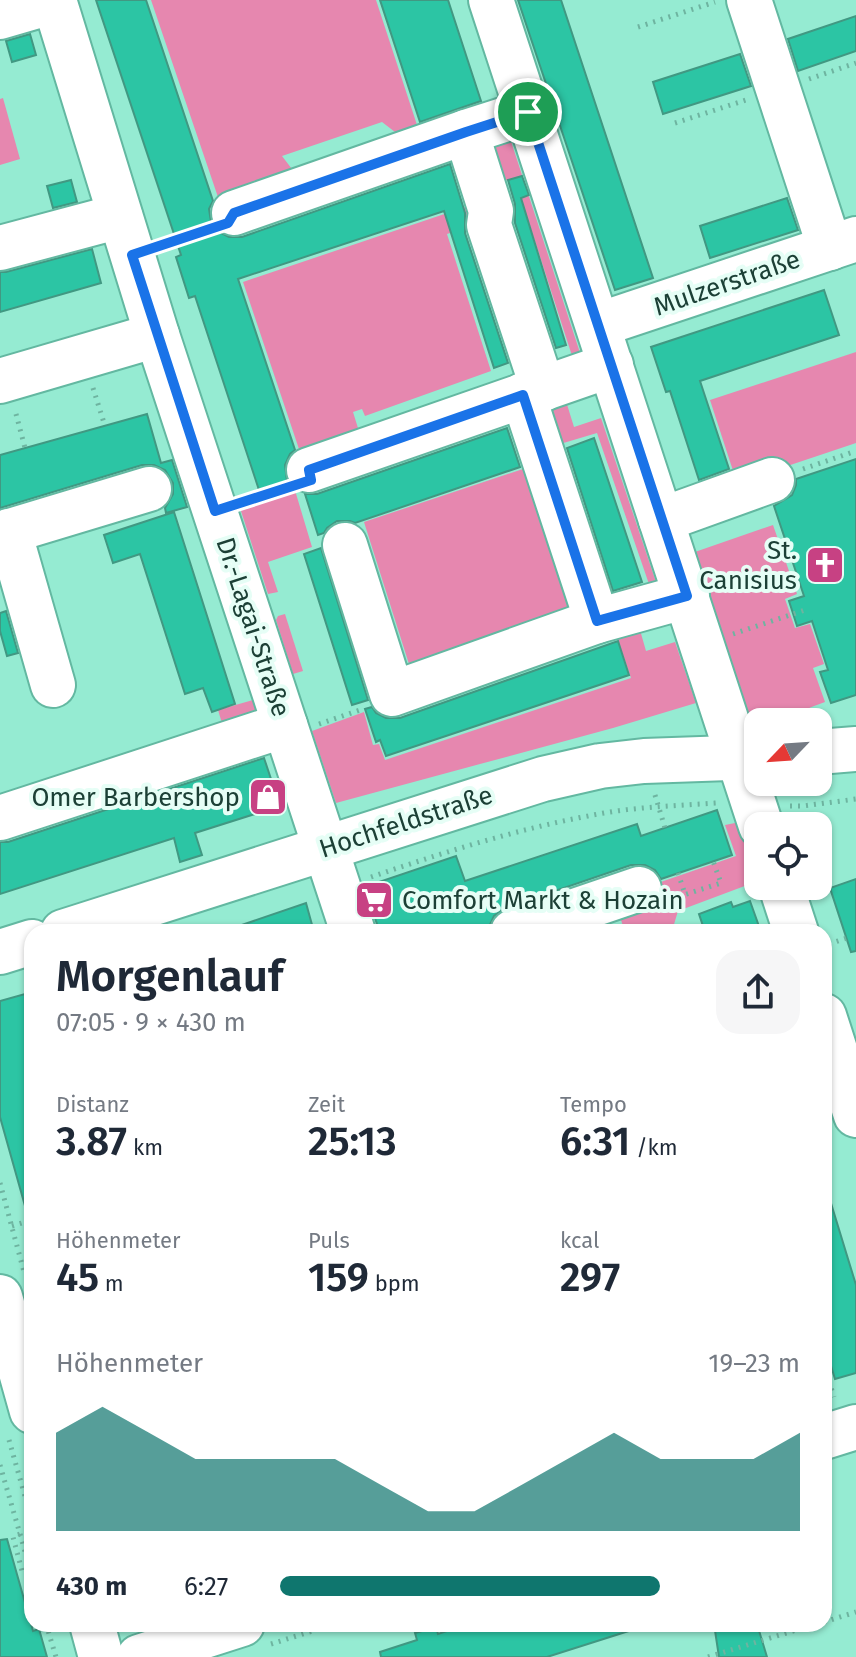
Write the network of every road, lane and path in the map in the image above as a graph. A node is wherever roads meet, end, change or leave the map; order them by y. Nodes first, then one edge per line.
1 (491, 0) edge
2 (720, 0) edge
3 (749, 0) edge
4 (54, 1) edge
5 (0, 17) edge
6 (638, 27) dead end
7 (528, 112) junction
8 (466, 132) junction
9 (234, 213) joint
10 (126, 236) junction
11 (843, 244) edge
12 (0, 248) edge
13 (157, 335) junction
14 (604, 345) junction
15 (0, 381) edge
16 (533, 392) junction
17 (856, 451) edge
18 (309, 470) joint
19 (772, 480) joint
20 (149, 489) dead end
21 (215, 511) junction
22 (661, 520) junction
23 (4, 532) edge
24 (345, 545) dead end
25 (687, 596) junction
26 (808, 609) dead end
27 (597, 621) junction
28 (702, 645) junction
29 (53, 685) dead end
30 (349, 714) dead end
31 (297, 726) junction
32 (744, 746) edge
33 (856, 749) edge
34 (832, 751) edge
35 (744, 758) edge
36 (856, 799) edge
37 (750, 812) edge
38 (773, 812) edge
39 (0, 818) edge
40 (332, 868) junction
41 (658, 881) joint
42 (685, 894) dead end
43 (786, 900) edge
44 (97, 924) edge
45 (350, 924) edge
46 (536, 924) edge
47 (793, 924) edge
48 (847, 938) dead end
49 (832, 943) edge
50 (24, 944) edge
51 (0, 952) edge
52 (832, 1041) edge
53 (856, 1115) edge
54 (0, 1183) edge
55 (24, 1222) edge
56 (12, 1226) junction
57 (14, 1291) edge
58 (8, 1354) edge
59 (832, 1398) edge
60 (838, 1422) edge
61 (20, 1423) edge
62 (24, 1456) edge
63 (0, 1465) edge
64 (20, 1534) junction
65 (24, 1542) edge
66 (24, 1571) edge
67 (856, 1612) edge
68 (832, 1620) edge
69 (48, 1632) edge
70 (94, 1632) edge
71 (275, 1632) edge
72 (790, 1632) edge
73 (253, 1635) edge
74 (56, 1657) edge
75 (101, 1657) edge
76 (139, 1657) edge
77 (708, 1657) edge

1 - 7 street
2 - 6 path
3 - 11 street
4 - 5 street
4 - 10 street, Dr.-Lagai-Straße
7 - 8 street
7 - 14 street
8 - 9 street
8 - 16 street
9 - 10 path
10 - 12 street
10 - 13 street, Dr.-Lagai-Straße
11 - 14 street, Mulzerstraße
13 - 15 street
13 - 21 street, Dr.-Lagai-Straße
14 - 16 street, Mulzerstraße
14 - 22 street
16 - 18 street, Mulzerstraße
16 - 27 street
17 - 19 path
18 - 21 path
19 - 22 street
20 - 23 street
21 - 31 street, Dr.-Lagai-Straße
22 - 25 street
23 - 29 street
24 - 27 street
25 - 27 street
25 - 28 street
26 - 28 path
28 - 32 street
30 - 31 path
31 - 39 street
31 - 40 street, Dr.-Lagai-Straße
33 - 34 street
35 - 40 street, Hochfeldstraße
36 - 38 path
37 - 40 path
40 - 44 street, Hochfeldstraße
40 - 45 street, Dr.-Lagai-Straße
41 - 42 path
41 - 46 street
43 - 47 street
48 - 49 path
50 - 51 street
52 - 53 street
54 - 56 path
55 - 56 path
56 - 57 path
57 - 58 street
58 - 61 street
59 - 60 path
61 - 62 path
63 - 64 path
64 - 65 path
64 - 66 path
67 - 68 path
69 - 74 path
70 - 75 street
71 - 73 path
72 - 77 path
73 - 76 street

